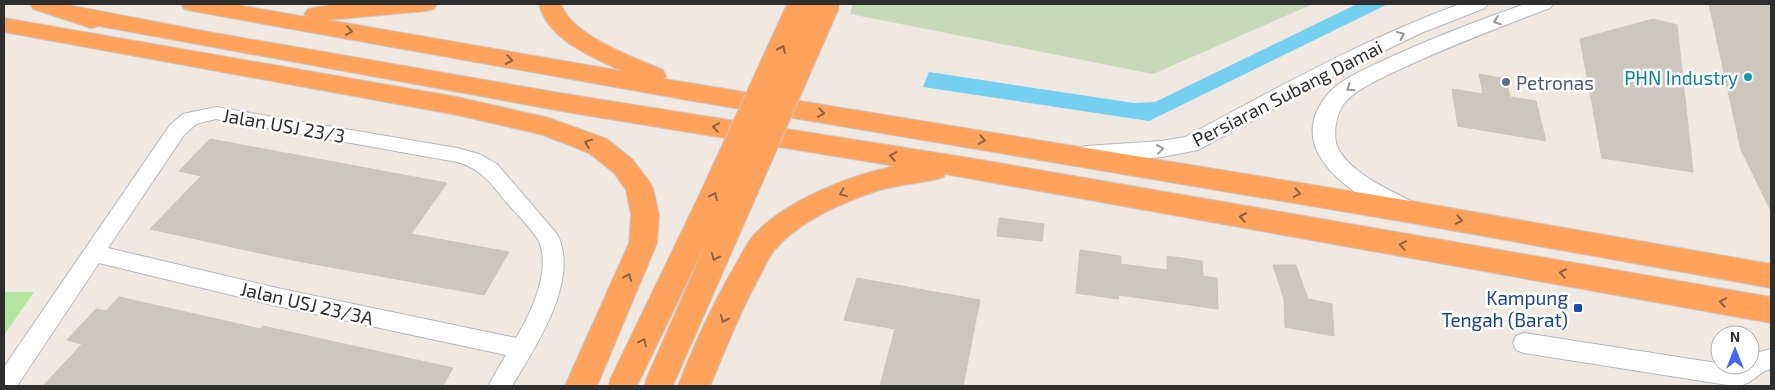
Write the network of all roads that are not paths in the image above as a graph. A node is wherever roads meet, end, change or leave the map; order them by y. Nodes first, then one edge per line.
1 (41, 4) edge
2 (192, 4) edge
3 (426, 4) edge
4 (550, 4) edge
5 (802, 4) edge
6 (826, 4) edge
7 (1478, 4) edge
8 (1543, 4) edge
9 (75, 14) junction
10 (250, 14) junction
11 (4, 25) edge
12 (169, 54) junction
13 (687, 91) junction
14 (572, 104) junction
15 (457, 106) junction
16 (1059, 153) junction
17 (976, 169) junction
18 (1411, 212) junction
19 (93, 253) junction
20 (1771, 265) edge
21 (1725, 268) junction
22 (1771, 276) edge
23 (1771, 310) edge
24 (1524, 343) dead end
25 (521, 349) junction
26 (1771, 358) edge
27 (4, 386) edge
28 (500, 386) edge
29 (581, 386) edge
30 (622, 386) edge
31 (658, 386) edge
32 (694, 386) edge

1 - 9 highway
2 - 10 highway
3 - 10 highway
4 - 13 highway
30 -> 5 highway, bridge
6 -> 31 highway, bridge
16 -> 7 street, Persiaran Subang Damai
8 -> 18 street, Persiaran Subang Damai
9 - 12 highway
9 - 14 highway
10 -> 13 highway
11 - 12 highway
12 - 15 highway
13 -> 16 highway
14 - 15 highway
17 -> 14 highway
29 -> 15 highway
16 -> 18 highway
23 -> 17 highway
17 -> 32 highway
18 -> 21 highway
19 - 25 street, Jalan USJ 23/3A
19 - 25 street, Jalan USJ 23/3
19 - 27 street, Jalan USJ 23/3
20 - 21 street
21 - 22 highway
24 - 26 street
25 - 28 street, Jalan USJ 23/3

